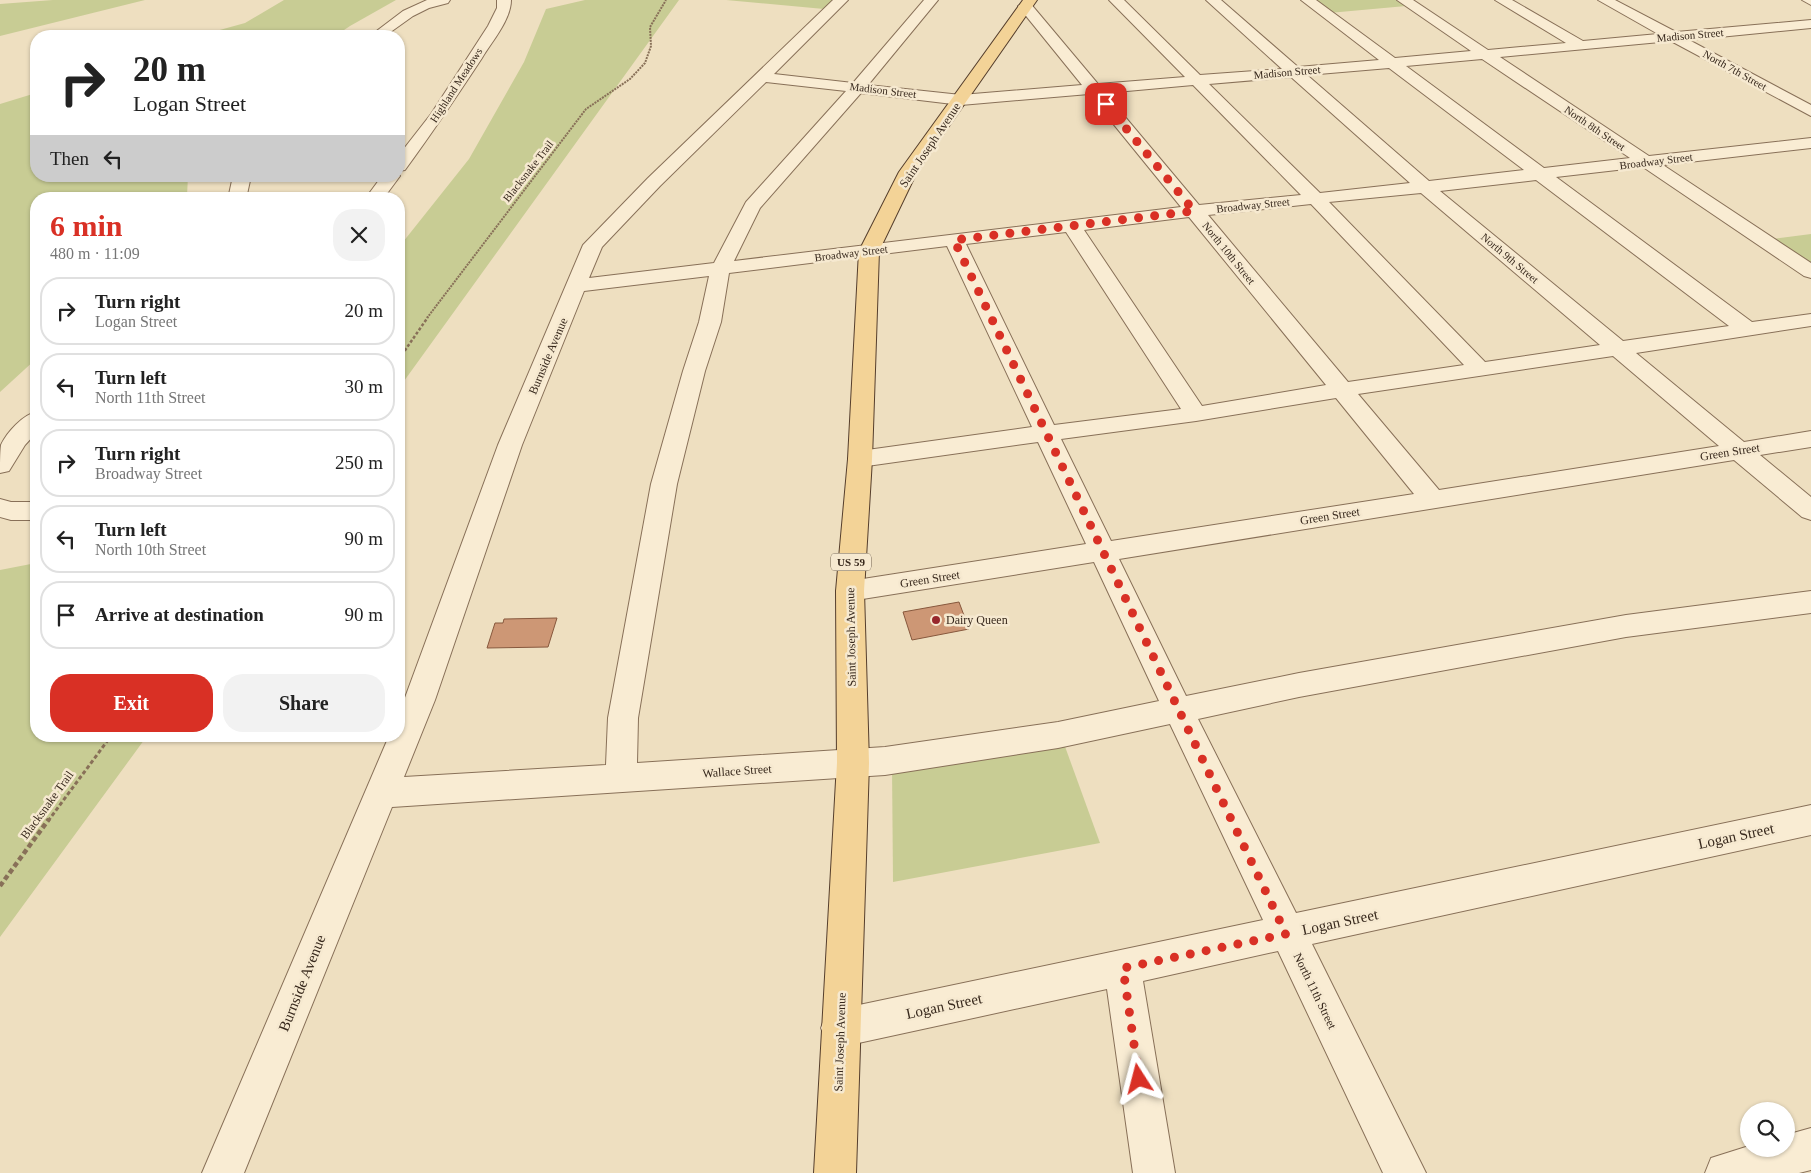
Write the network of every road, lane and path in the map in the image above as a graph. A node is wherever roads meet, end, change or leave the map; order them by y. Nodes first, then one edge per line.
1 (443, 0) edge
2 (666, 0) edge
3 (841, 0) edge
4 (931, 0) edge
5 (1116, 0) edge
6 (1213, 0) edge
7 (1308, 0) edge
8 (1404, 0) edge
9 (1502, 0) edge
10 (1605, 0) edge
11 (507, 1) edge
12 (1031, 2) edge
13 (1811, 24) edge
14 (385, 30) edge
15 (1674, 36) junction
16 (1580, 45) junction
17 (1484, 54) junction
18 (1392, 63) junction
19 (1296, 72) junction
20 (763, 77) junction
21 (1196, 80) junction
22 (858, 87) junction
23 (1094, 89) junction
24 (961, 100) junction
25 (1811, 111) edge
26 (1811, 142) edge
27 (405, 158) edge
28 (1646, 162) junction
29 (1541, 174) junction
30 (1425, 187) junction
31 (1315, 198) junction
32 (1194, 211) junction
33 (1072, 226) junction
34 (954, 240) junction
35 (869, 251) junction
36 (720, 270) junction
37 (1811, 272) edge
38 (577, 286) junction
39 (1811, 320) edge
40 (1747, 329) junction
41 (1618, 349) junction
42 (405, 350) edge
43 (1481, 370) junction
44 (1341, 390) junction
45 (1196, 414) junction
46 (30, 425) edge
47 (1047, 433) junction
48 (1811, 439) edge
49 (1740, 451) junction
50 (860, 459) junction
51 (0, 465) edge
52 (1433, 500) junction
53 (0, 508) edge
54 (30, 511) edge
55 (1811, 511) edge
56 (1104, 551) junction
57 (850, 591) junction
58 (1811, 602) edge
59 (1178, 710) junction
60 (405, 736) edge
61 (107, 742) edge
62 (402, 742) edge
63 (853, 763) junction
64 (621, 778) junction
65 (381, 793) junction
66 (1811, 820) edge
67 (0, 886) edge
68 (1286, 934) junction
69 (1123, 968) junction
70 (840, 1028) junction
71 (1811, 1149) edge
72 (224, 1173) edge
73 (835, 1173) edge
74 (1154, 1173) edge
75 (1404, 1173) edge
76 (1726, 1173) edge

1 - 14 street
2 - 42 path, Blacksnake Trail
3 - 20 street, Burnside Avenue
4 - 22 street
5 - 21 street
6 - 19 street, North 9th Street
7 - 18 street
8 - 17 street, North 8th Street
9 - 16 street
10 - 15 street, North 7th Street
11 - 27 street, Highland Meadows
12 - 23 street, North 10th Street
12 - 24 main road, Saint Joseph Avenue / US 59
13 - 15 street, Madison Street
15 - 16 street, Madison Street
15 - 25 street, North 7th Street
16 - 17 street, Madison Street
17 - 18 street, Madison Street
17 - 28 street, North 8th Street
18 - 19 street, Madison Street
18 - 29 street
19 - 21 street, Madison Street
19 - 30 street, North 9th Street
20 - 22 street, Madison Street
20 - 38 street, Burnside Avenue
21 - 23 street, Madison Street
21 - 31 street
22 - 24 street, Madison Street
22 - 36 street
23 - 24 street, Madison Street
23 - 32 street, North 10th Street
24 - 35 main road, Saint Joseph Avenue / US 59
26 - 28 street, Broadway Street
28 - 29 street, Broadway Street
28 - 37 street, North 8th Street
29 - 30 street, Broadway Street
29 - 40 street
30 - 31 street, Broadway Street
30 - 41 street, North 9th Street
31 - 32 street, Broadway Street
31 - 43 street
32 - 33 street, Broadway Street
32 - 44 street, North 10th Street
33 - 34 street, Broadway Street
33 - 45 street
34 - 35 street, Broadway Street
34 - 47 street, North 11th Street
35 - 36 street, Broadway Street
35 - 50 main road, Saint Joseph Avenue / US 59
36 - 38 street, Broadway Street
36 - 64 street
38 - 60 street, Burnside Avenue
39 - 40 street
40 - 41 street
41 - 43 street
41 - 49 street, North 9th Street
43 - 44 street
44 - 45 street
44 - 52 street, North 10th Street
45 - 47 street
46 - 51 street
47 - 50 street
47 - 56 street, North 11th Street
48 - 49 street, Green Street
49 - 52 street, Green Street
49 - 55 street, North 9th Street
50 - 57 main road, Saint Joseph Avenue / US 59
52 - 56 street, Green Street
53 - 54 street
56 - 57 street, Green Street
56 - 59 street, North 11th Street
57 - 63 main road, Saint Joseph Avenue / US 59
58 - 59 street, Wallace Street
59 - 63 street, Wallace Street
59 - 68 street, North 11th Street
61 - 67 path, Blacksnake Trail
62 - 65 street, Burnside Avenue
63 - 64 street, Wallace Street
63 - 70 main road, Saint Joseph Avenue / US 59
64 - 65 street
65 - 72 street, Burnside Avenue
66 - 68 street, Logan Street
68 - 69 street, Logan Street
68 - 75 street, North 11th Street
69 - 70 street, Logan Street
69 - 74 street
70 - 73 main road, Saint Joseph Avenue / US 59
71 - 76 street

